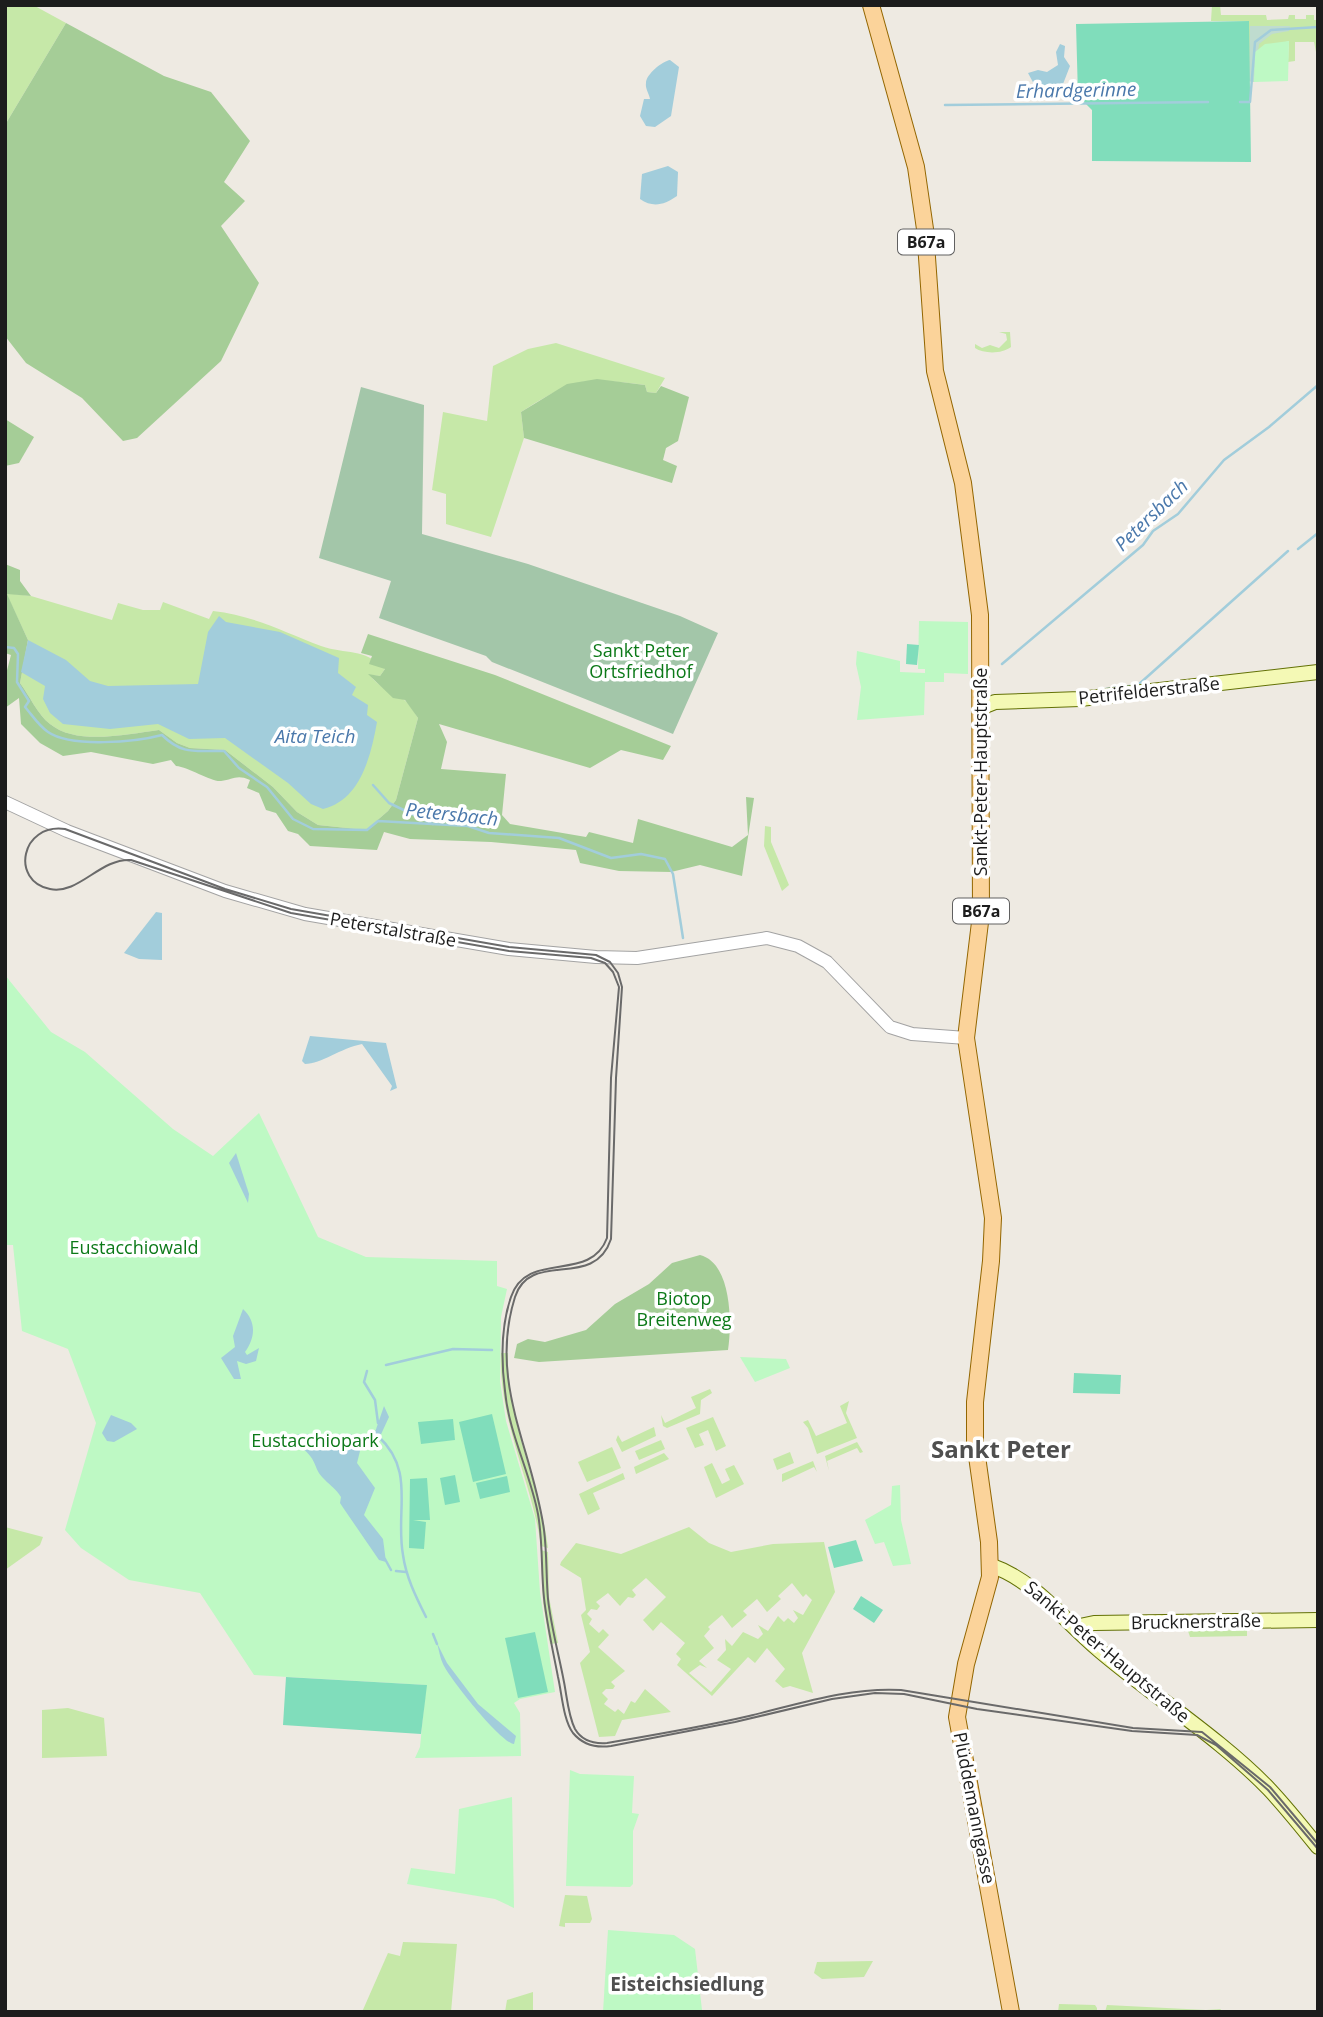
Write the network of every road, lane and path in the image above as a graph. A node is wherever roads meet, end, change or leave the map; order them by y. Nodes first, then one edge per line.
1 (871, 5) edge
2 (1318, 672) edge
3 (980, 708) junction
4 (5, 802) edge
5 (966, 1038) junction
6 (990, 1565) junction
7 (1318, 1620) edge
8 (1075, 1628) junction
9 (1318, 1847) edge
10 (1011, 2012) edge

1 - 3 main road, Sankt-Peter-Hauptstraße / B67a
2 - 3 main road, Petrifelderstraße
3 - 5 main road, Sankt-Peter-Hauptstraße / B67a
4 - 5 street, Peterstalstraße
5 - 6 main road, Sankt-Peter-Hauptstraße / B67a
6 - 8 main road, Sankt-Peter-Hauptstraße
6 - 10 main road, Plüddemanngasse / B67a
7 - 8 main road, Brucknerstraße
8 - 9 main road, Sankt-Peter-Hauptstraße

